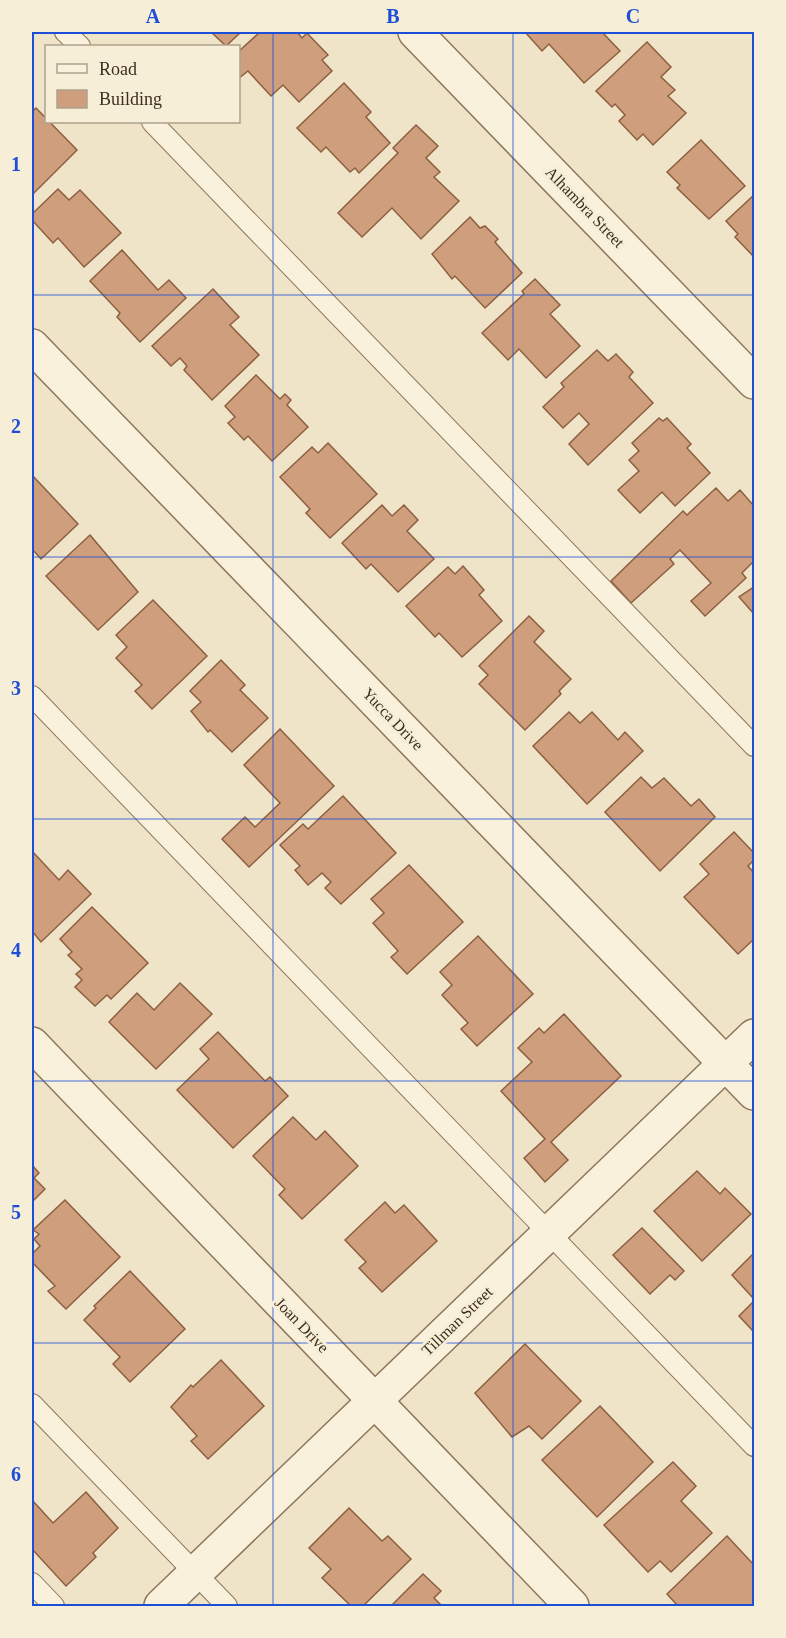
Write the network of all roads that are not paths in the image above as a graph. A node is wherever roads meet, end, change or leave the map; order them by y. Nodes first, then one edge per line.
1 (65, 32) edge
2 (415, 32) edge
3 (79, 45) edge
4 (153, 123) edge
5 (32, 346) edge
6 (754, 382) edge
7 (32, 696) edge
8 (754, 746) edge
9 (754, 1036) edge
10 (32, 1044) edge
11 (726, 1064) junction
12 (754, 1093) edge
13 (549, 1233) junction
14 (375, 1401) junction
15 (32, 1404) edge
16 (754, 1446) edge
17 (195, 1574) junction
18 (32, 1583) edge
19 (54, 1606) edge
20 (161, 1606) edge
21 (227, 1606) edge
22 (572, 1606) edge

1 - 3 lane
2 - 6 street, Alhambra Street
4 - 8 lane
5 - 11 street, Yucca Drive
7 - 13 lane
9 - 11 street, Tillman Street
10 - 14 street, Joan Drive
11 - 12 street, Yucca Drive
11 - 13 street, Tillman Street
13 - 14 street, Tillman Street
13 - 16 lane
14 - 17 street, Tillman Street
14 - 22 street, Joan Drive
15 - 17 lane
17 - 20 street, Tillman Street
17 - 21 lane
18 - 19 lane

